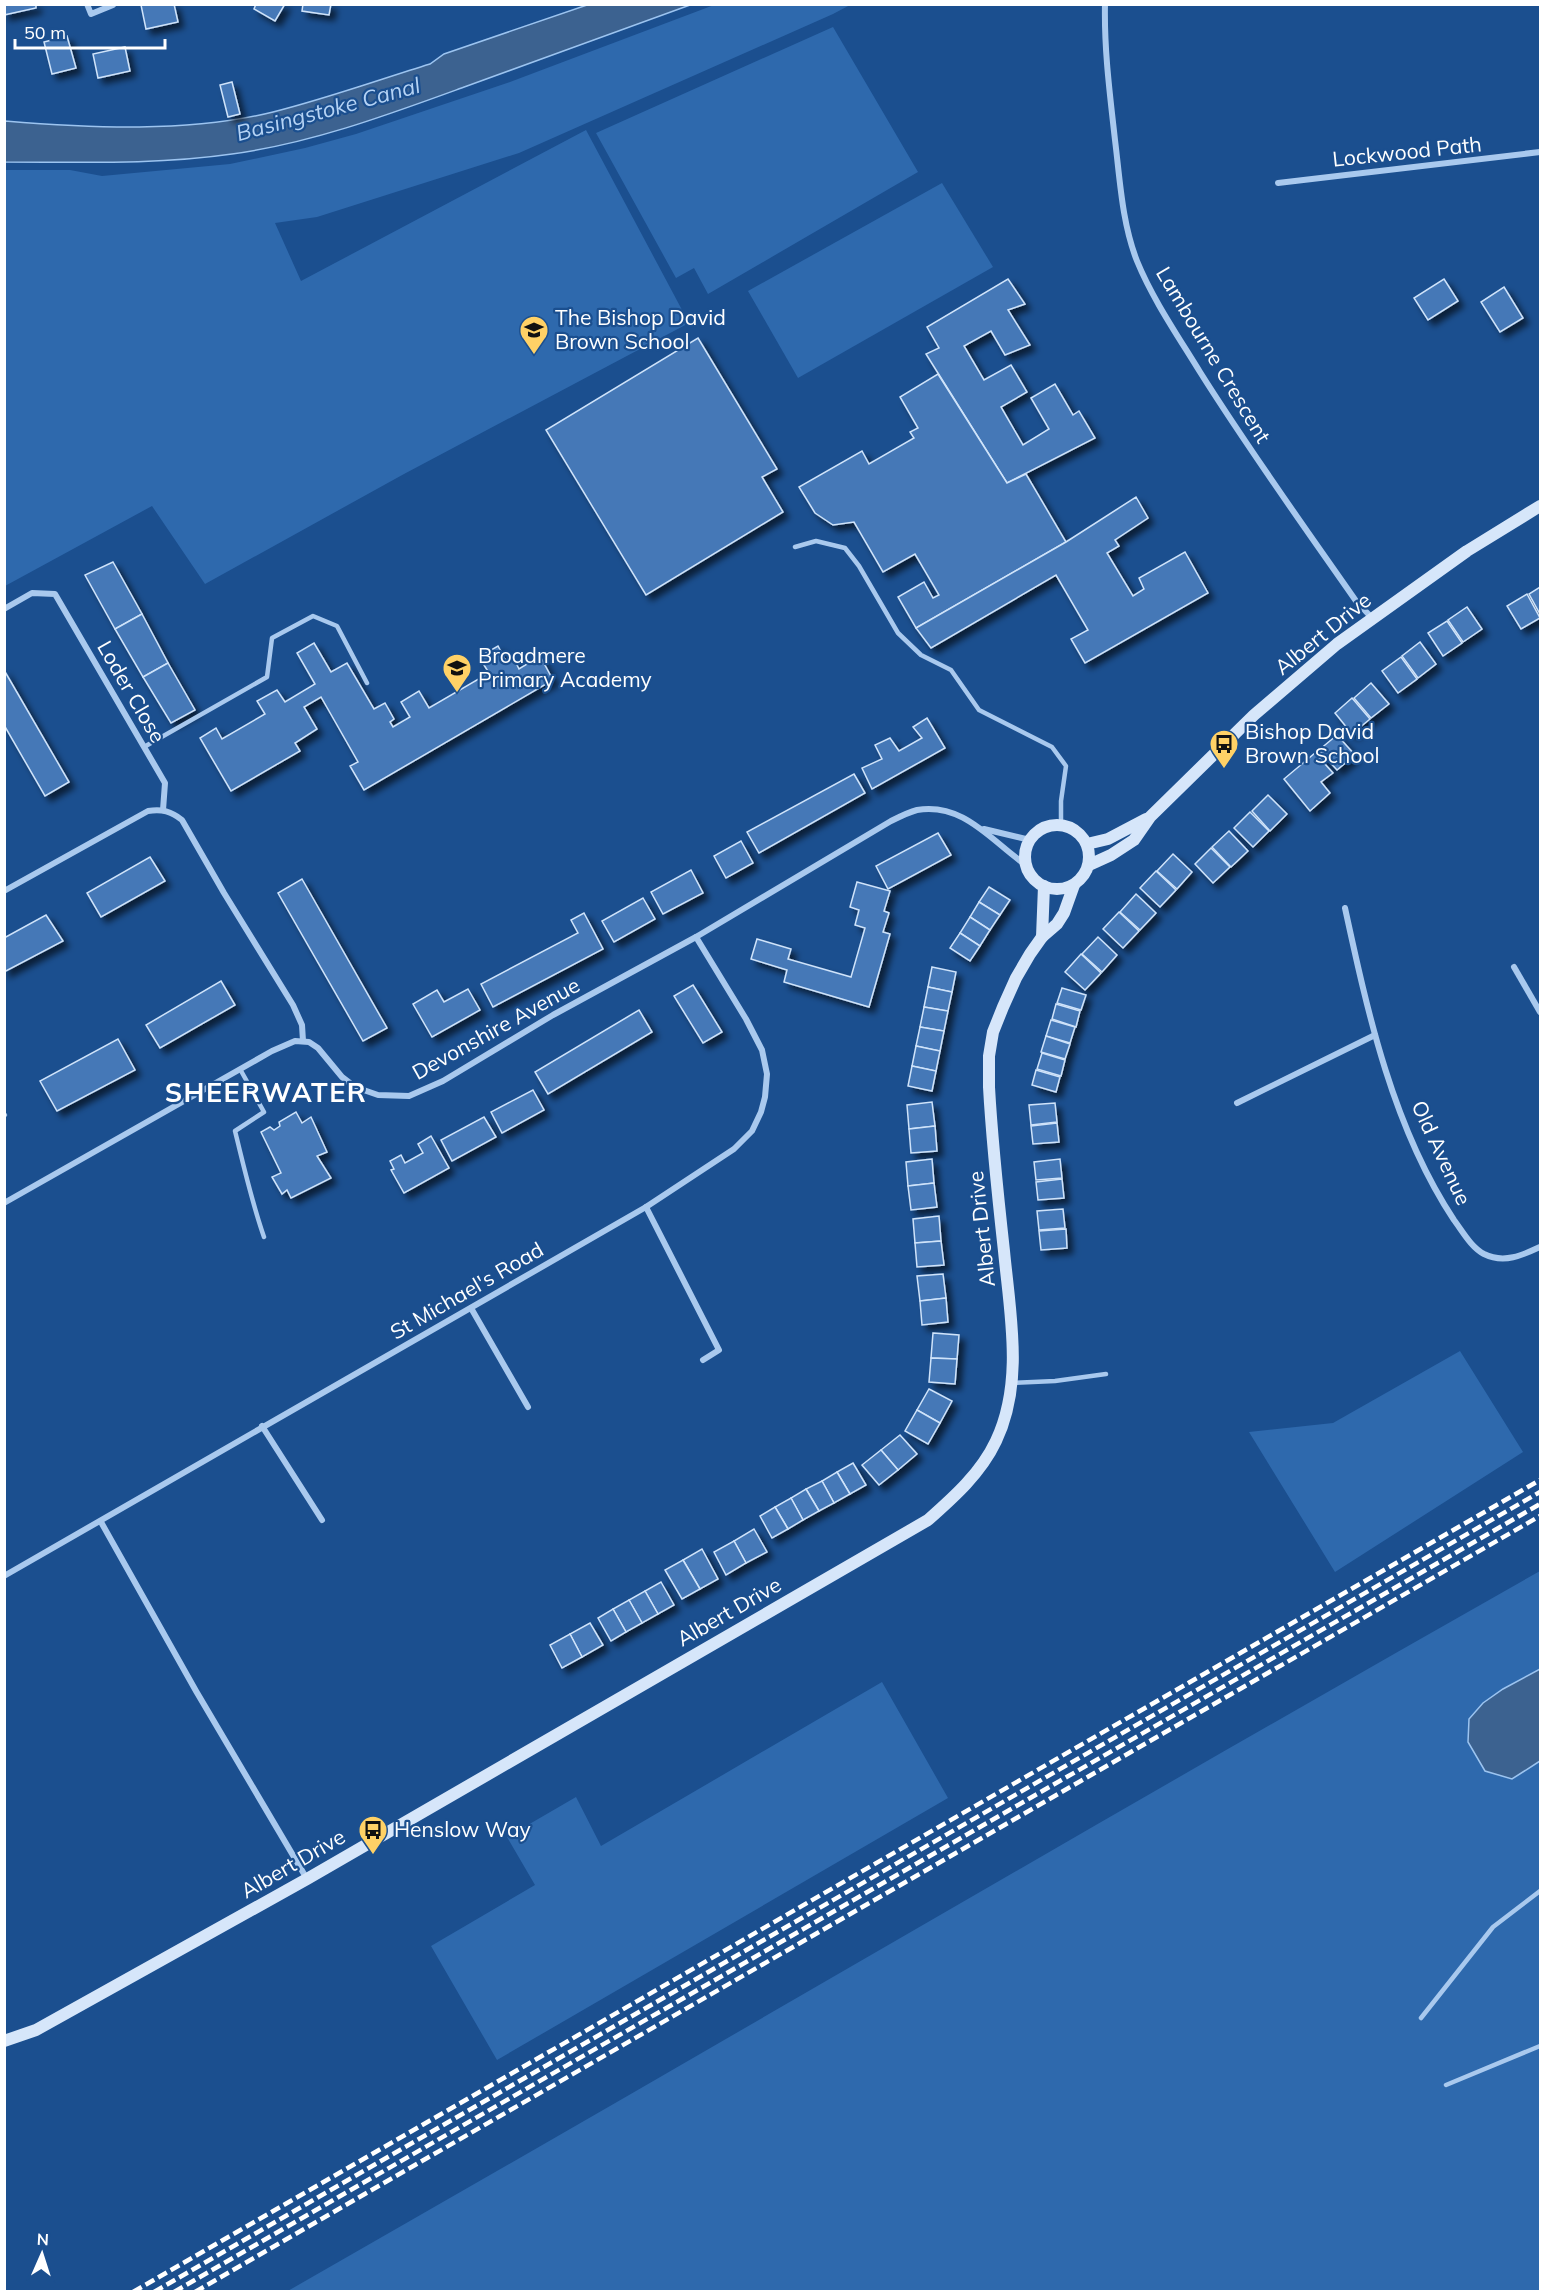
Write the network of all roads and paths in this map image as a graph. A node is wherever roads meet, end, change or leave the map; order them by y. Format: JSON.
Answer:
{"nodes":[{"id":1,"x":87,"y":4,"type":"edge"},
{"id":2,"x":1105,"y":4,"type":"edge"},
{"id":3,"x":113,"y":5,"type":"edge"},
{"id":4,"x":1540,"y":152,"type":"edge"},
{"id":5,"x":1278,"y":183,"type":"dead end"},
{"id":6,"x":1540,"y":506,"type":"edge"},
{"id":7,"x":795,"y":547,"type":"dead end"},
{"id":8,"x":4,"y":609,"type":"edge"},
{"id":9,"x":1372,"y":618,"type":"junction"},
{"id":10,"x":367,"y":683,"type":"dead end"},
{"id":11,"x":144,"y":747,"type":"junction"},
{"id":12,"x":164,"y":810,"type":"junction"},
{"id":13,"x":1150,"y":817,"type":"junction"},
{"id":14,"x":1061,"y":825,"type":"junction"},
{"id":15,"x":984,"y":829,"type":"junction"},
{"id":16,"x":1030,"y":840,"type":"junction"},
{"id":17,"x":1087,"y":844,"type":"junction"},
{"id":18,"x":1026,"y":865,"type":"junction"},
{"id":19,"x":1089,"y":865,"type":"junction"},
{"id":20,"x":1074,"y":885,"type":"junction"},
{"id":21,"x":1044,"y":886,"type":"junction"},
{"id":22,"x":4,"y":891,"type":"edge"},
{"id":23,"x":1345,"y":908,"type":"dead end"},
{"id":24,"x":696,"y":937,"type":"junction"},
{"id":25,"x":1042,"y":937,"type":"junction"},
{"id":26,"x":1514,"y":968,"type":"dead end"},
{"id":27,"x":1540,"y":1008,"type":"edge"},
{"id":28,"x":1375,"y":1035,"type":"junction"},
{"id":29,"x":303,"y":1041,"type":"junction"},
{"id":30,"x":240,"y":1069,"type":"junction"},
{"id":31,"x":1237,"y":1103,"type":"dead end"},
{"id":32,"x":4,"y":1203,"type":"edge"},
{"id":33,"x":646,"y":1207,"type":"junction"},
{"id":34,"x":264,"y":1238,"type":"dead end"},
{"id":35,"x":1540,"y":1247,"type":"edge"},
{"id":36,"x":471,"y":1308,"type":"junction"},
{"id":37,"x":704,"y":1360,"type":"dead end"},
{"id":38,"x":1106,"y":1374,"type":"dead end"},
{"id":39,"x":1012,"y":1383,"type":"junction"},
{"id":40,"x":528,"y":1407,"type":"dead end"},
{"id":41,"x":262,"y":1426,"type":"junction"},
{"id":42,"x":322,"y":1520,"type":"dead end"},
{"id":43,"x":101,"y":1522,"type":"junction"},
{"id":44,"x":4,"y":1576,"type":"edge"},
{"id":45,"x":307,"y":1879,"type":"junction"},
{"id":46,"x":1540,"y":1891,"type":"edge"},
{"id":47,"x":1421,"y":2018,"type":"dead end"},
{"id":48,"x":4,"y":2041,"type":"edge"},
{"id":49,"x":1540,"y":2046,"type":"edge"},
{"id":50,"x":1446,"y":2085,"type":"dead end"}],
"edges":[{"from":1,"to":3,"type":"street"},
{"from":2,"to":9,"type":"street","name":"Lambourne Crescent"},
{"from":4,"to":5,"type":"street","name":"Lockwood Path"},
{"from":6,"to":9,"type":"street","name":"Albert Drive"},
{"from":7,"to":14,"type":"lane"},
{"from":8,"to":11,"type":"street","name":"Loder Close"},
{"from":9,"to":13,"type":"street","name":"Albert Drive"},
{"from":10,"to":11,"type":"lane"},
{"from":11,"to":12,"type":"street","name":"Loder Close"},
{"from":12,"to":22,"type":"street"},
{"from":12,"to":29,"type":"street"},
{"from":13,"to":17,"type":"street","name":"Albert Drive"},
{"from":13,"to":19,"type":"street","name":"Albert Drive"},
{"from":14,"to":16,"type":"street"},
{"from":14,"to":17,"type":"street"},
{"from":15,"to":16,"type":"street","name":"Devonshire Avenue"},
{"from":15,"to":18,"type":"street","name":"Devonshire Avenue"},
{"from":15,"to":24,"type":"street","name":"Devonshire Avenue"},
{"from":16,"to":18,"type":"street"},
{"from":17,"to":19,"type":"street"},
{"from":18,"to":21,"type":"street"},
{"from":19,"to":20,"type":"street"},
{"from":20,"to":21,"type":"street"},
{"from":20,"to":25,"type":"street","name":"Albert Drive"},
{"from":21,"to":25,"type":"street"},
{"from":23,"to":28,"type":"street","name":"Old Avenue"},
{"from":24,"to":29,"type":"street","name":"Devonshire Avenue"},
{"from":24,"to":33,"type":"street","name":"St Michael's Road"},
{"from":25,"to":39,"type":"street","name":"Albert Drive"},
{"from":26,"to":27,"type":"street"},
{"from":28,"to":31,"type":"street"},
{"from":28,"to":35,"type":"street","name":"Old Avenue"},
{"from":29,"to":30,"type":"street"},
{"from":30,"to":32,"type":"street"},
{"from":30,"to":34,"type":"lane"},
{"from":33,"to":36,"type":"street","name":"St Michael's Road"},
{"from":33,"to":37,"type":"street"},
{"from":36,"to":40,"type":"street"},
{"from":36,"to":41,"type":"street","name":"St Michael's Road"},
{"from":38,"to":39,"type":"lane"},
{"from":39,"to":45,"type":"street","name":"Albert Drive"},
{"from":41,"to":42,"type":"street"},
{"from":41,"to":43,"type":"street","name":"St Michael's Road"},
{"from":43,"to":44,"type":"street","name":"St Michael's Road"},
{"from":43,"to":45,"type":"street"},
{"from":45,"to":48,"type":"street","name":"Albert Drive"},
{"from":46,"to":47,"type":"lane"},
{"from":49,"to":50,"type":"lane"}]}
